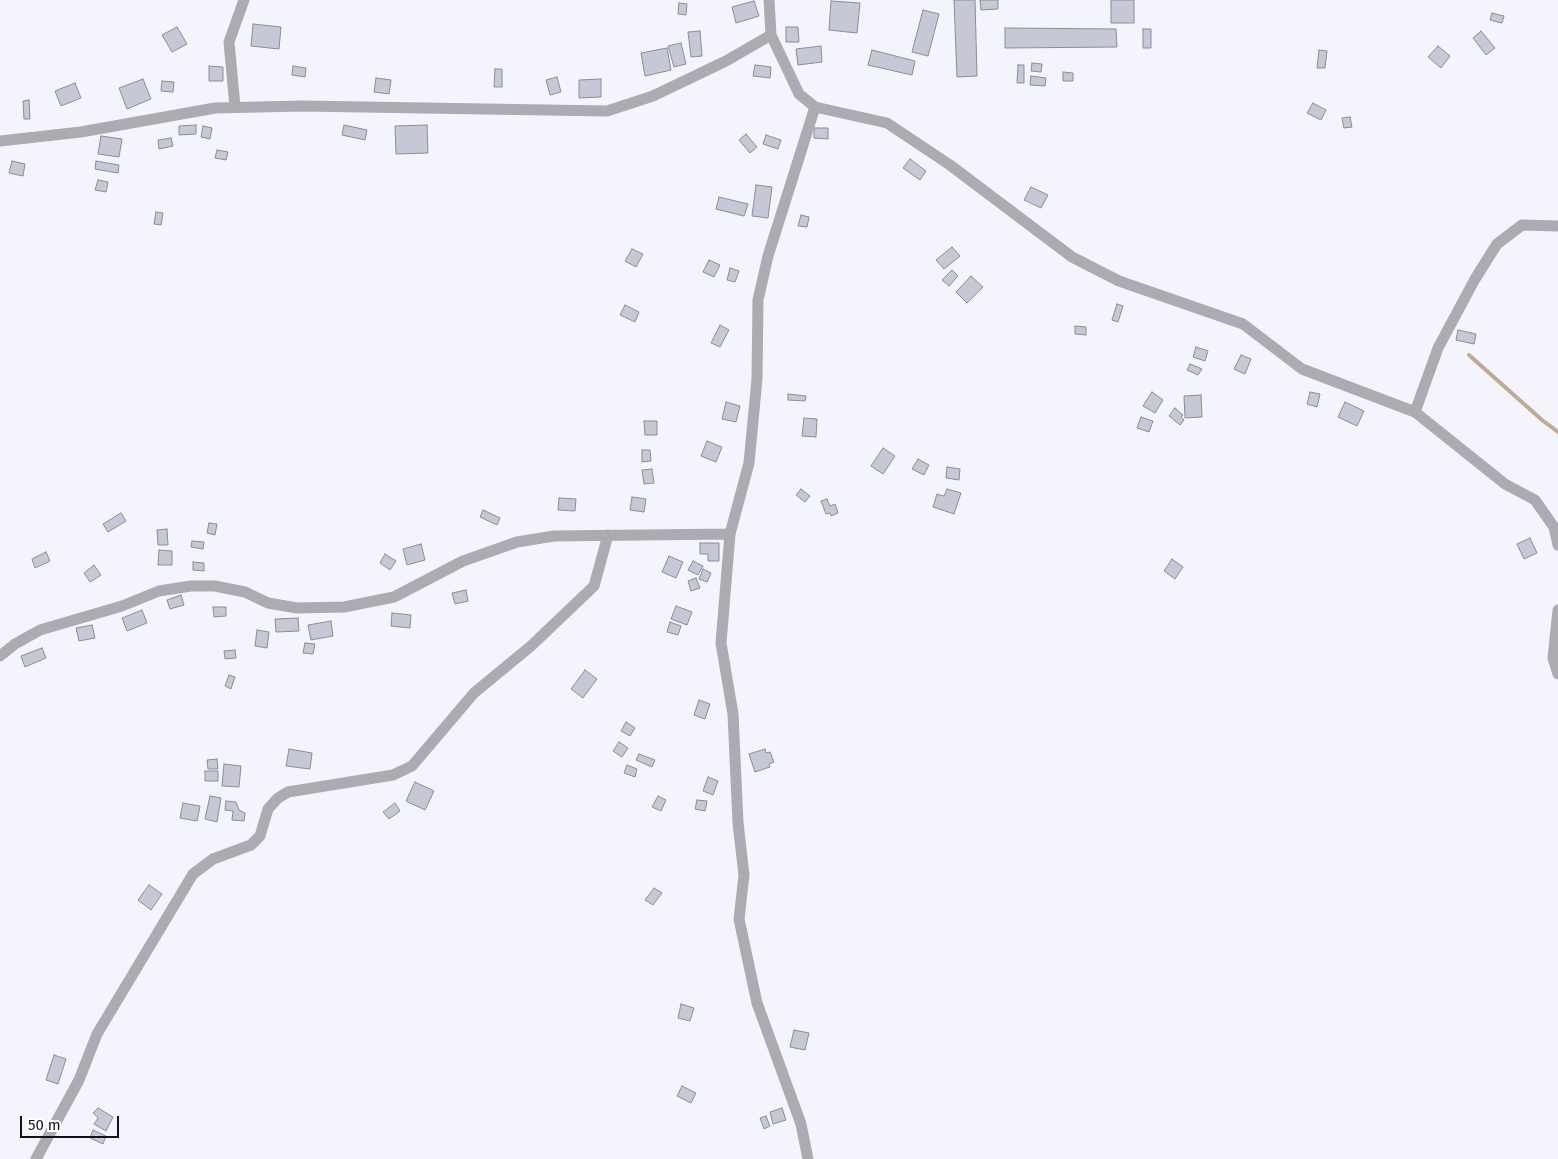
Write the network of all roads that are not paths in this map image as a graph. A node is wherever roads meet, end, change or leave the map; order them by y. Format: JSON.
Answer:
{"nodes":[{"id":1,"x":244,"y":0,"type":"edge"},
{"id":2,"x":769,"y":0,"type":"edge"},
{"id":3,"x":771,"y":35,"type":"junction"},
{"id":4,"x":816,"y":107,"type":"junction"},
{"id":5,"x":235,"y":108,"type":"junction"},
{"id":6,"x":0,"y":141,"type":"edge"},
{"id":7,"x":1558,"y":226,"type":"edge"},
{"id":8,"x":1416,"y":412,"type":"junction"},
{"id":9,"x":730,"y":534,"type":"junction"},
{"id":10,"x":608,"y":535,"type":"junction"},
{"id":11,"x":1558,"y":545,"type":"edge"},
{"id":12,"x":1558,"y":610,"type":"edge"},
{"id":13,"x":0,"y":656,"type":"edge"},
{"id":14,"x":1558,"y":674,"type":"edge"},
{"id":15,"x":36,"y":1159,"type":"edge"},
{"id":16,"x":808,"y":1159,"type":"edge"}],
"edges":[{"from":1,"to":5,"type":"street"},
{"from":2,"to":3,"type":"street"},
{"from":3,"to":4,"type":"street"},
{"from":3,"to":5,"type":"street"},
{"from":4,"to":8,"type":"street"},
{"from":4,"to":9,"type":"street"},
{"from":5,"to":6,"type":"street"},
{"from":7,"to":8,"type":"street"},
{"from":8,"to":11,"type":"street"},
{"from":9,"to":10,"type":"street"},
{"from":9,"to":16,"type":"street"},
{"from":10,"to":13,"type":"street"},
{"from":10,"to":15,"type":"street"},
{"from":12,"to":14,"type":"street"}]}
